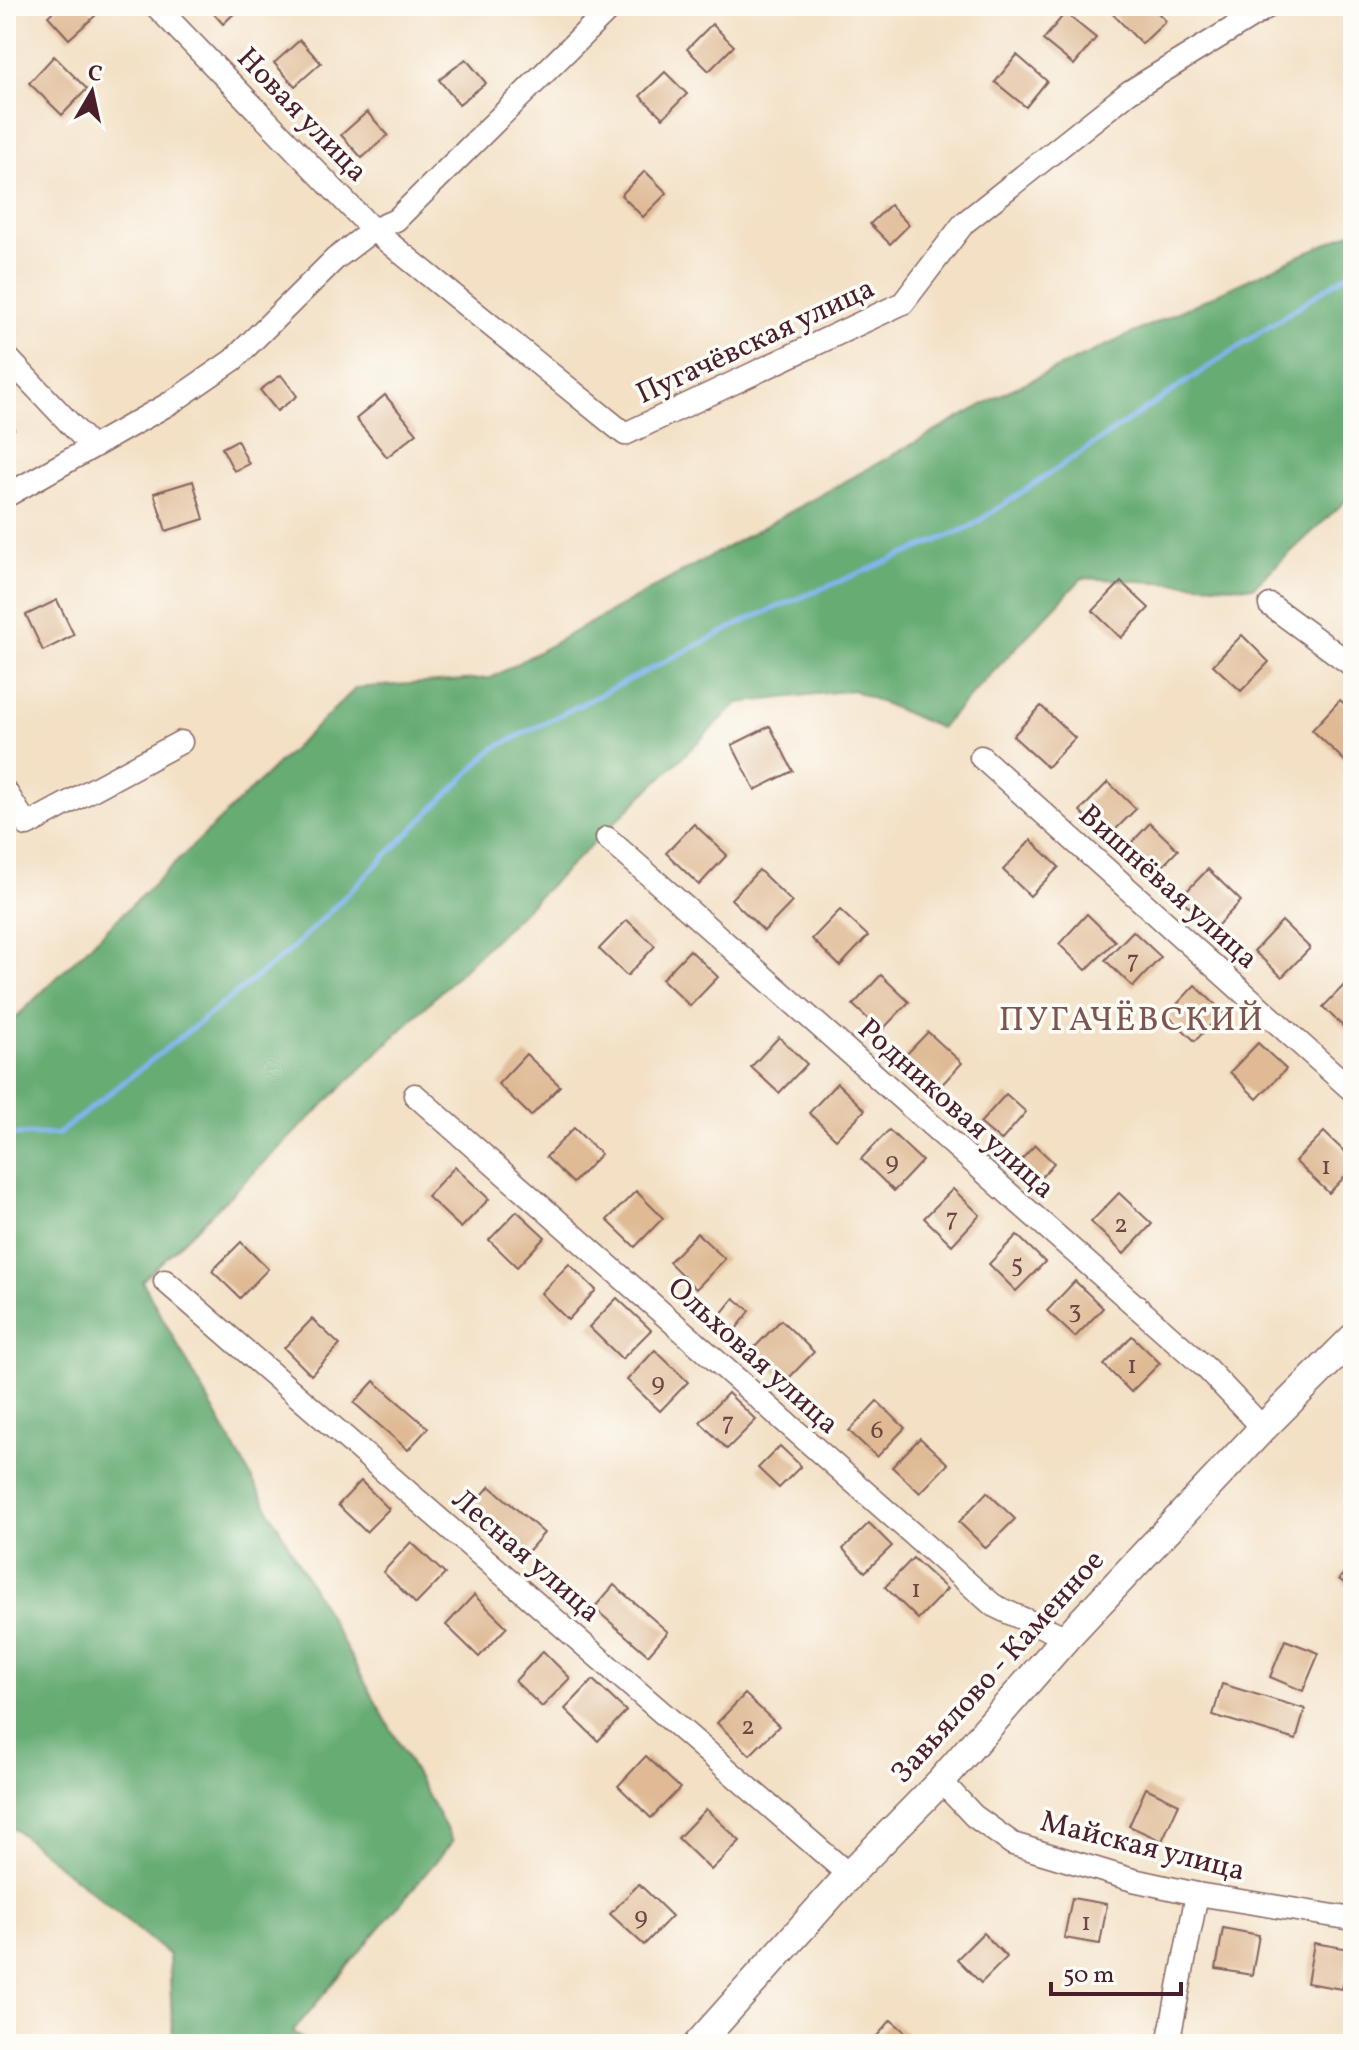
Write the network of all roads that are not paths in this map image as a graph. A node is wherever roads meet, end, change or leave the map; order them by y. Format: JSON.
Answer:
{"nodes":[{"id":1,"x":156,"y":6,"type":"edge"},
{"id":2,"x":612,"y":6,"type":"edge"},
{"id":3,"x":1269,"y":6,"type":"edge"},
{"id":4,"x":373,"y":230,"type":"junction"},
{"id":5,"x":6,"y":356,"type":"edge"},
{"id":6,"x":92,"y":447,"type":"junction"},
{"id":7,"x":6,"y":496,"type":"edge"},
{"id":8,"x":1270,"y":605,"type":"dead end"},
{"id":9,"x":1353,"y":666,"type":"edge"},
{"id":10,"x":181,"y":742,"type":"dead end"},
{"id":11,"x":981,"y":757,"type":"dead end"},
{"id":12,"x":6,"y":792,"type":"edge"},
{"id":13,"x":607,"y":838,"type":"dead end"},
{"id":14,"x":1353,"y":1091,"type":"edge"},
{"id":15,"x":415,"y":1095,"type":"dead end"},
{"id":16,"x":165,"y":1281,"type":"dead end"},
{"id":17,"x":1353,"y":1338,"type":"edge"},
{"id":18,"x":1263,"y":1428,"type":"junction"},
{"id":19,"x":1066,"y":1638,"type":"junction"},
{"id":20,"x":941,"y":1781,"type":"junction"},
{"id":21,"x":849,"y":1875,"type":"junction"},
{"id":22,"x":1197,"y":1894,"type":"junction"},
{"id":23,"x":1353,"y":1919,"type":"edge"},
{"id":24,"x":698,"y":2044,"type":"edge"},
{"id":25,"x":1168,"y":2044,"type":"edge"}],
"edges":[{"from":1,"to":4,"type":"street","name":"Новая улица"},
{"from":2,"to":4,"type":"street"},
{"from":3,"to":4,"type":"street","name":"Пугачёвская улица"},
{"from":4,"to":6,"type":"street"},
{"from":5,"to":6,"type":"street"},
{"from":6,"to":7,"type":"street"},
{"from":8,"to":9,"type":"street"},
{"from":10,"to":12,"type":"street"},
{"from":11,"to":14,"type":"street","name":"Вишнёвая улица"},
{"from":13,"to":18,"type":"street","name":"Родниковая улица"},
{"from":15,"to":19,"type":"street","name":"Ольховая улица"},
{"from":16,"to":21,"type":"street","name":"Лесная улица"},
{"from":17,"to":18,"type":"main road","name":"Завьялово - Каменное"},
{"from":18,"to":19,"type":"main road","name":"Завьялово - Каменное"},
{"from":19,"to":20,"type":"main road","name":"Завьялово - Каменное"},
{"from":20,"to":21,"type":"main road","name":"Завьялово - Каменное"},
{"from":20,"to":22,"type":"street","name":"Майская улица"},
{"from":21,"to":24,"type":"main road","name":"Завьялово - Каменное"},
{"from":22,"to":23,"type":"street","name":"Майская улица"},
{"from":22,"to":25,"type":"street"}]}
